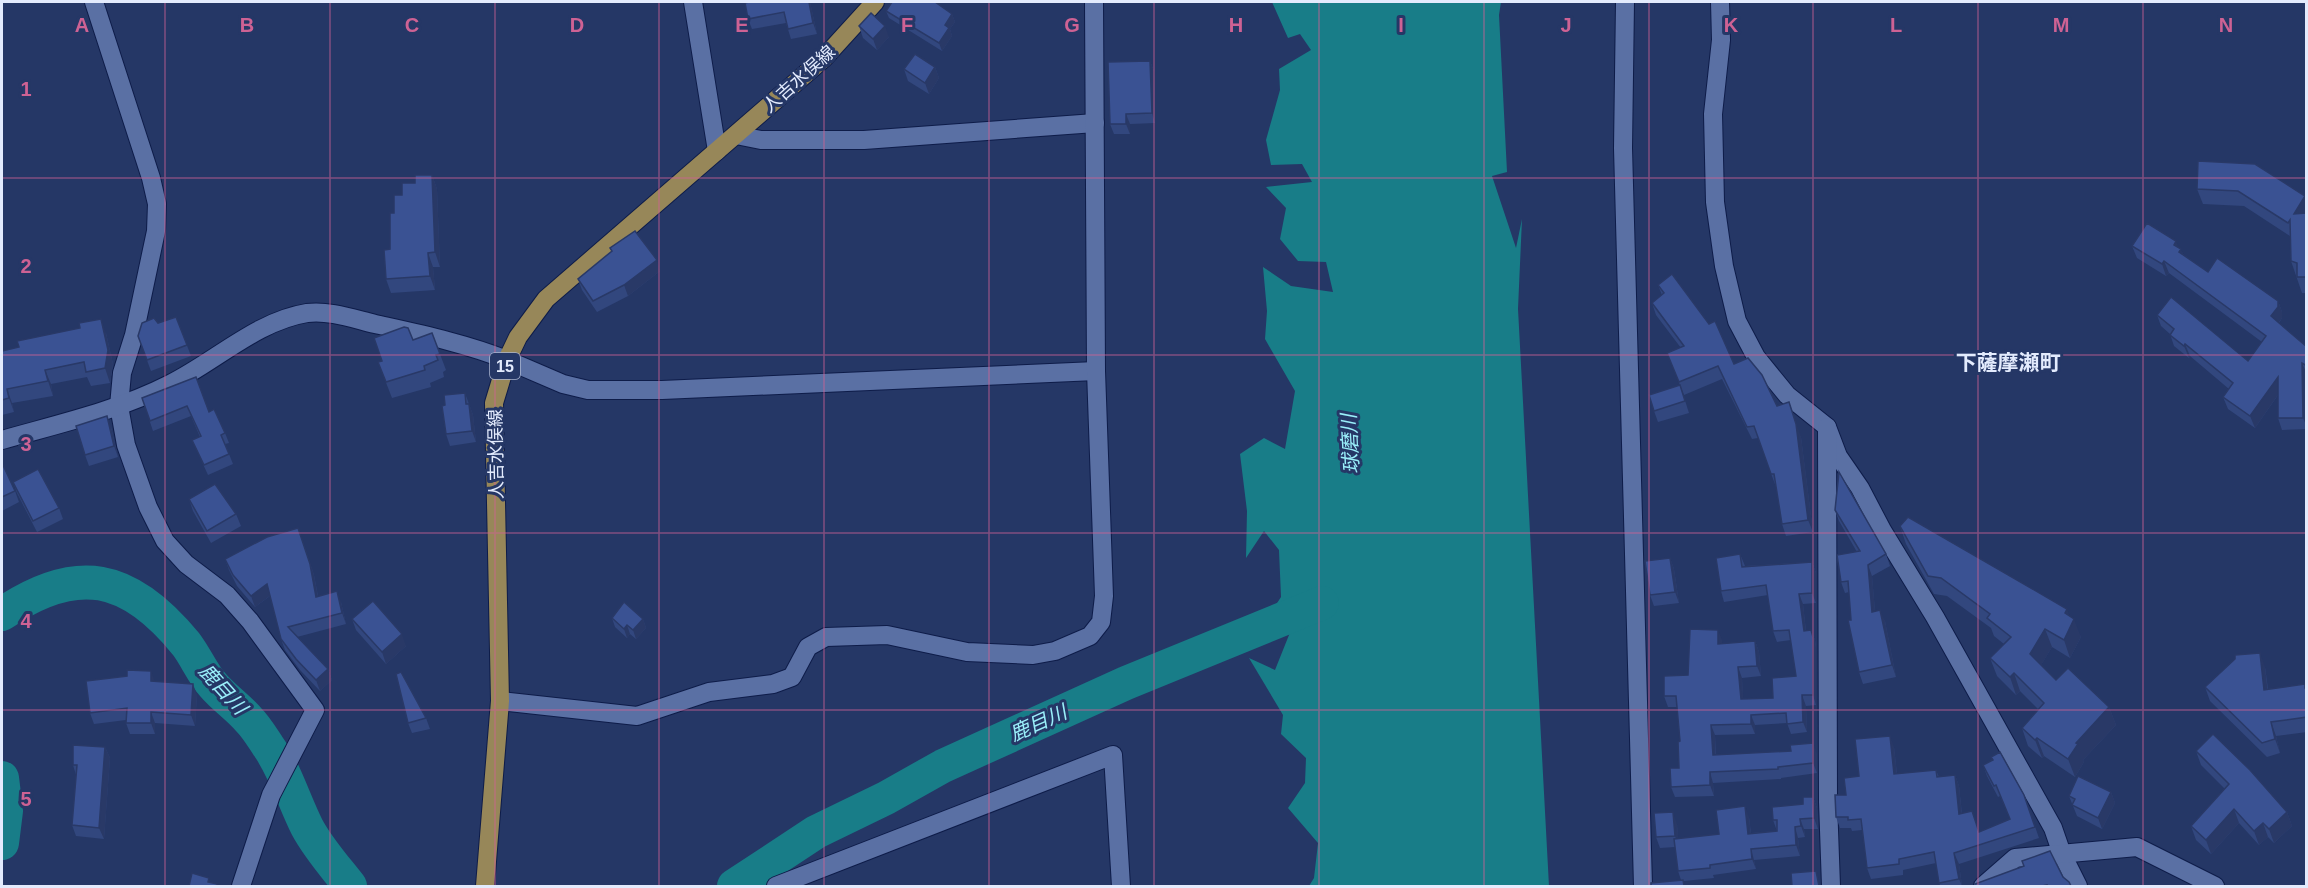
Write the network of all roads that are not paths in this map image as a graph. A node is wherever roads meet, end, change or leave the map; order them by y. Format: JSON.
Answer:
{"nodes":[{"id":1,"x":94,"y":2,"type":"edge"},
{"id":2,"x":693,"y":2,"type":"edge"},
{"id":3,"x":875,"y":2,"type":"edge"},
{"id":4,"x":1094,"y":2,"type":"edge"},
{"id":5,"x":1624,"y":2,"type":"edge"},
{"id":6,"x":1720,"y":2,"type":"edge"},
{"id":7,"x":1095,"y":123,"type":"junction"},
{"id":8,"x":736,"y":135,"type":"junction"},
{"id":9,"x":717,"y":152,"type":"junction"},
{"id":10,"x":507,"y":360,"type":"junction"},
{"id":11,"x":1096,"y":371,"type":"junction"},
{"id":12,"x":119,"y":406,"type":"junction"},
{"id":13,"x":1827,"y":427,"type":"junction"},
{"id":14,"x":2,"y":440,"type":"edge"},
{"id":15,"x":500,"y":701,"type":"junction"},
{"id":16,"x":2062,"y":854,"type":"junction"},
{"id":17,"x":241,"y":886,"type":"edge"},
{"id":18,"x":485,"y":886,"type":"edge"},
{"id":19,"x":776,"y":886,"type":"edge"},
{"id":20,"x":1121,"y":886,"type":"edge"},
{"id":21,"x":1643,"y":886,"type":"edge"},
{"id":22,"x":1831,"y":886,"type":"edge"},
{"id":23,"x":1983,"y":886,"type":"edge"},
{"id":24,"x":2078,"y":886,"type":"edge"},
{"id":25,"x":2215,"y":886,"type":"edge"}],
"edges":[{"from":1,"to":12,"type":"street"},
{"from":2,"to":9,"type":"street"},
{"from":3,"to":8,"type":"main road","name":"人吉水俣線","number":"15"},
{"from":4,"to":7,"type":"street"},
{"from":5,"to":21,"type":"street"},
{"from":6,"to":13,"type":"street"},
{"from":7,"to":8,"type":"street"},
{"from":7,"to":11,"type":"street"},
{"from":8,"to":9,"type":"main road","name":"人吉水俣線","number":"15"},
{"from":9,"to":10,"type":"main road","name":"人吉水俣線","number":"15"},
{"from":10,"to":11,"type":"street"},
{"from":10,"to":12,"type":"street"},
{"from":10,"to":15,"type":"main road","name":"人吉水俣線","number":"15"},
{"from":11,"to":15,"type":"street"},
{"from":12,"to":14,"type":"street"},
{"from":12,"to":17,"type":"street"},
{"from":13,"to":16,"type":"street"},
{"from":13,"to":22,"type":"street"},
{"from":15,"to":18,"type":"main road","name":"人吉水俣線","number":"15"},
{"from":16,"to":23,"type":"street"},
{"from":16,"to":24,"type":"street"},
{"from":16,"to":25,"type":"street"},
{"from":19,"to":20,"type":"street"}]}
